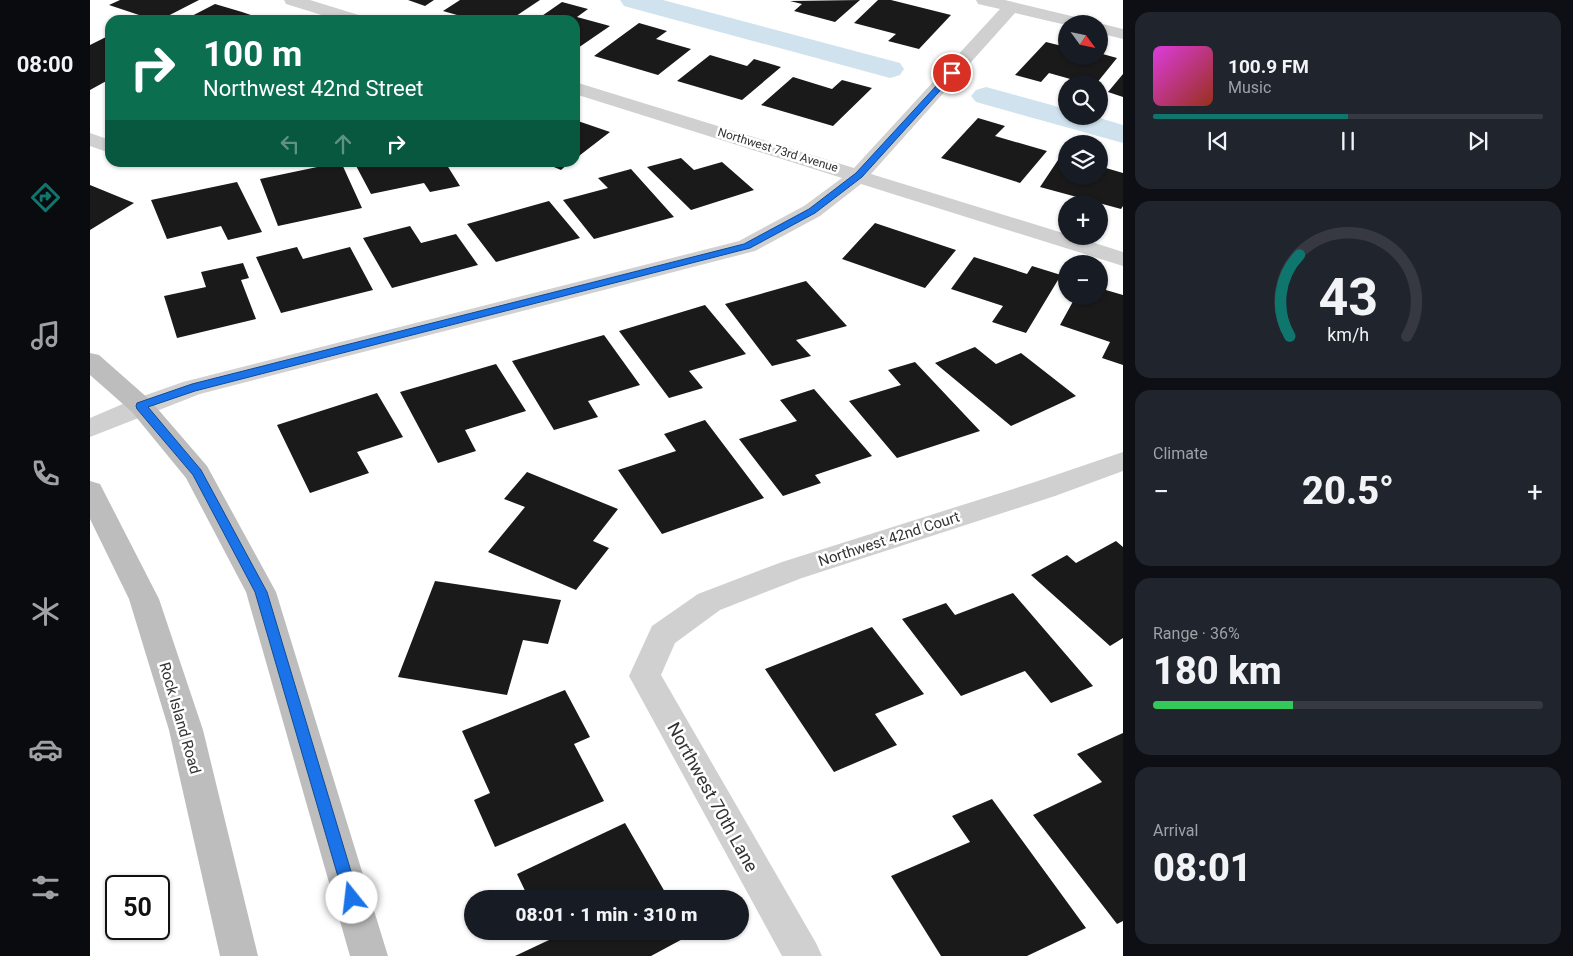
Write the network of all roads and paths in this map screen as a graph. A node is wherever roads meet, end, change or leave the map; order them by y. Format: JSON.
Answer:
{"nodes":[{"id":1,"x":292,"y":0,"type":"edge"},
{"id":2,"x":984,"y":0,"type":"edge"},
{"id":3,"x":1011,"y":7,"type":"junction"},
{"id":4,"x":340,"y":15,"type":"edge"},
{"id":5,"x":1058,"y":18,"type":"edge"},
{"id":6,"x":1108,"y":30,"type":"edge"},
{"id":7,"x":1123,"y":34,"type":"edge"},
{"id":8,"x":580,"y":90,"type":"edge"},
{"id":9,"x":90,"y":139,"type":"edge"},
{"id":10,"x":105,"y":145,"type":"edge"},
{"id":11,"x":859,"y":175,"type":"junction"},
{"id":12,"x":1123,"y":259,"type":"edge"},
{"id":13,"x":90,"y":361,"type":"edge"},
{"id":14,"x":141,"y":406,"type":"junction"},
{"id":15,"x":90,"y":428,"type":"edge"},
{"id":16,"x":1123,"y":461,"type":"edge"},
{"id":17,"x":90,"y":491,"type":"edge"},
{"id":18,"x":662,"y":635,"type":"joint"},
{"id":19,"x":239,"y":956,"type":"edge"},
{"id":20,"x":369,"y":956,"type":"edge"},
{"id":21,"x":803,"y":956,"type":"edge"}],
"edges":[{"from":1,"to":4,"type":"street"},
{"from":2,"to":3,"type":"street"},
{"from":3,"to":5,"type":"street"},
{"from":3,"to":11,"type":"street"},
{"from":6,"to":7,"type":"street"},
{"from":8,"to":11,"type":"street","name":"Northwest 73rd Avenue"},
{"from":9,"to":10,"type":"street"},
{"from":11,"to":12,"type":"street","name":"Northwest 73rd Avenue"},
{"from":11,"to":14,"type":"street"},
{"from":13,"to":14,"type":"main road"},
{"from":14,"to":15,"type":"street"},
{"from":14,"to":20,"type":"main road"},
{"from":16,"to":18,"type":"street","name":"Northwest 42nd Court"},
{"from":17,"to":19,"type":"main road","name":"Rock Island Road"},
{"from":18,"to":21,"type":"street","name":"Northwest 70th Lane"}]}
